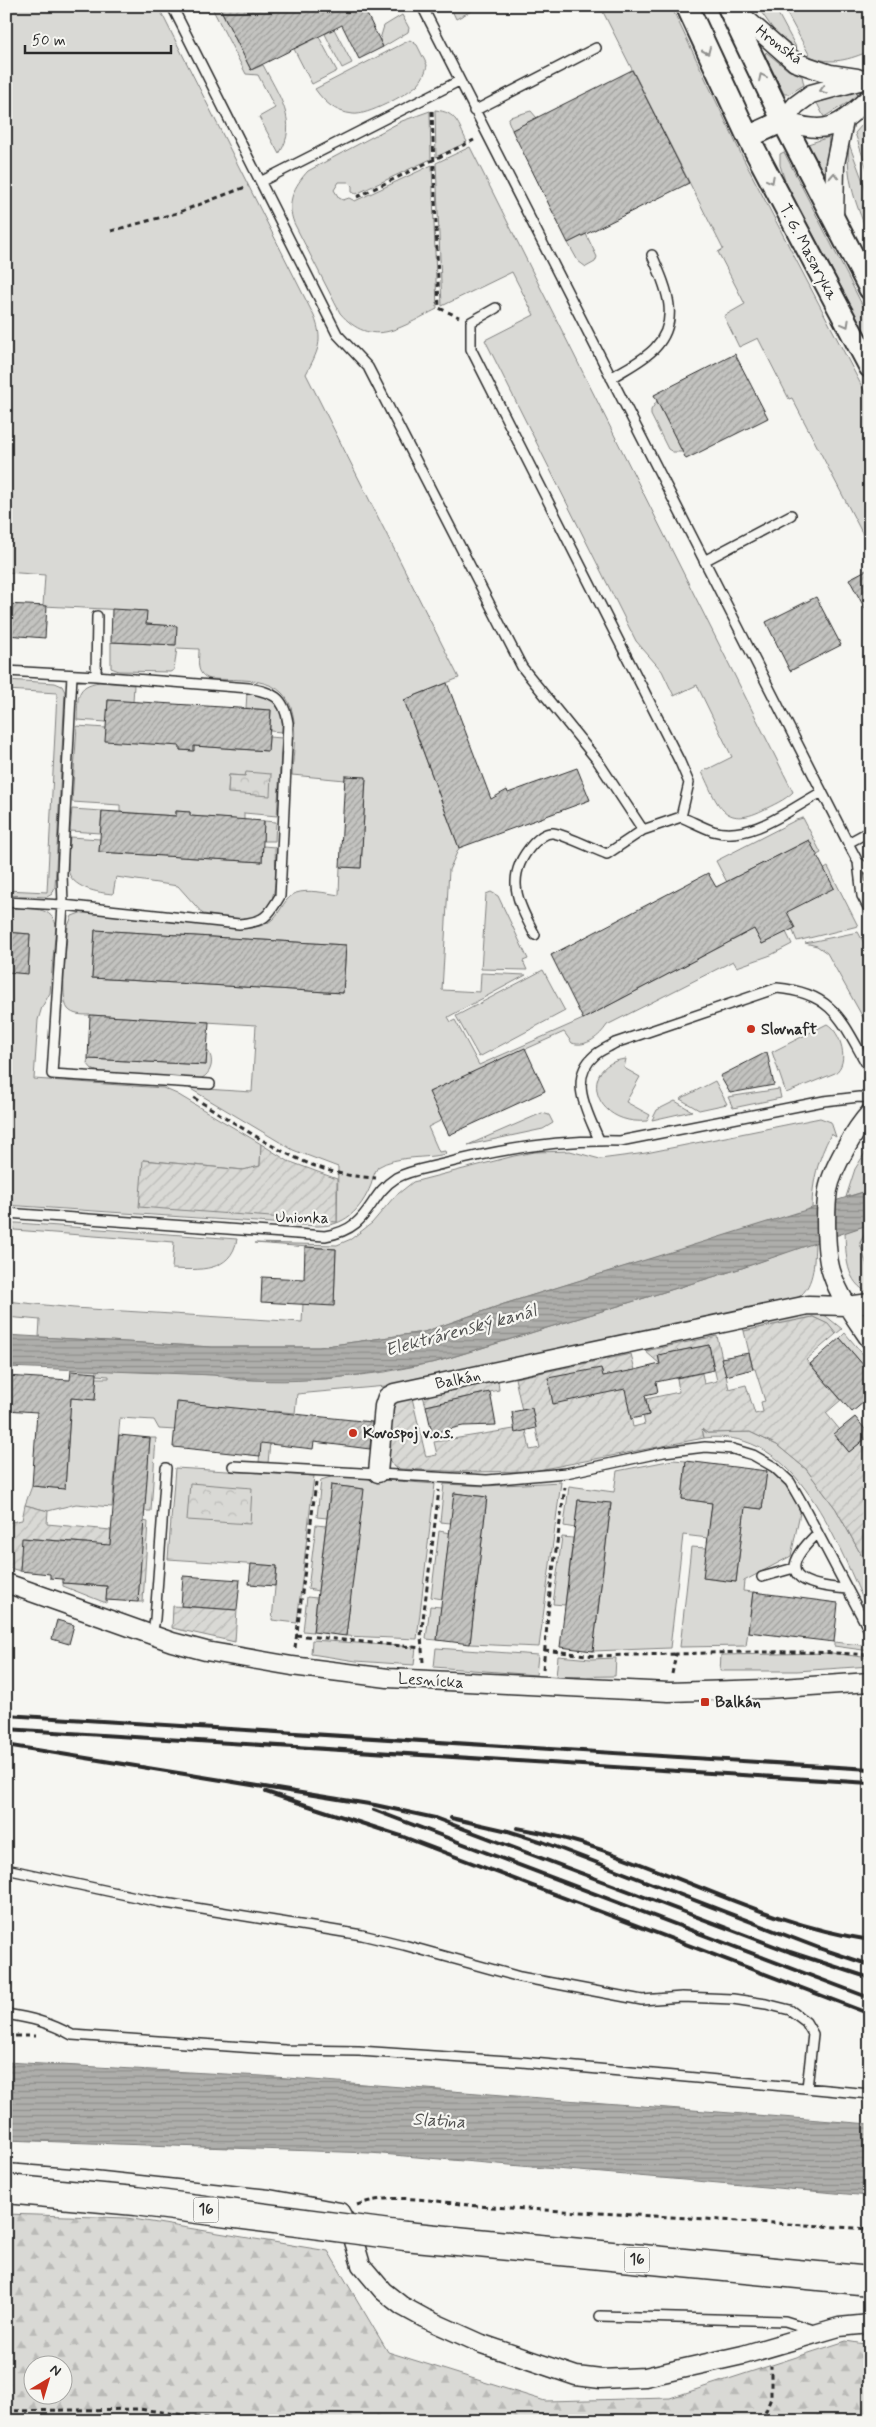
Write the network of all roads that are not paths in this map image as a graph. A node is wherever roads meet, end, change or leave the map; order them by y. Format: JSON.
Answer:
{"nodes":[{"id":1,"x":172,"y":6,"type":"edge"},
{"id":2,"x":422,"y":6,"type":"edge"},
{"id":3,"x":687,"y":6,"type":"edge"},
{"id":4,"x":729,"y":6,"type":"edge"},
{"id":5,"x":596,"y":48,"type":"dead end"},
{"id":6,"x":866,"y":79,"type":"edge"},
{"id":7,"x":459,"y":81,"type":"junction"},
{"id":8,"x":870,"y":97,"type":"edge"},
{"id":9,"x":474,"y":111,"type":"junction"},
{"id":10,"x":783,"y":121,"type":"junction"},
{"id":11,"x":844,"y":121,"type":"junction"},
{"id":12,"x":748,"y":137,"type":"junction"},
{"id":13,"x":261,"y":182,"type":"junction"},
{"id":14,"x":834,"y":221,"type":"junction"},
{"id":15,"x":652,"y":255,"type":"dead end"},
{"id":16,"x":870,"y":289,"type":"edge"},
{"id":17,"x":496,"y":308,"type":"dead end"},
{"id":18,"x":870,"y":367,"type":"edge"},
{"id":19,"x":611,"y":378,"type":"junction"},
{"id":20,"x":791,"y":515,"type":"dead end"},
{"id":21,"x":704,"y":561,"type":"junction"},
{"id":22,"x":97,"y":616,"type":"dead end"},
{"id":23,"x":6,"y":671,"type":"edge"},
{"id":24,"x":72,"y":675,"type":"junction"},
{"id":25,"x":96,"y":676,"type":"junction"},
{"id":26,"x":822,"y":792,"type":"junction"},
{"id":27,"x":681,"y":817,"type":"junction"},
{"id":28,"x":644,"y":830,"type":"junction"},
{"id":29,"x":870,"y":831,"type":"edge"},
{"id":30,"x":848,"y":842,"type":"junction"},
{"id":31,"x":858,"y":862,"type":"junction"},
{"id":32,"x":870,"y":871,"type":"edge"},
{"id":33,"x":6,"y":902,"type":"edge"},
{"id":34,"x":63,"y":905,"type":"junction"},
{"id":35,"x":870,"y":911,"type":"edge"},
{"id":36,"x":535,"y":935,"type":"dead end"},
{"id":37,"x":870,"y":1070,"type":"edge"},
{"id":38,"x":210,"y":1084,"type":"dead end"},
{"id":39,"x":870,"y":1098,"type":"edge"},
{"id":40,"x":870,"y":1113,"type":"edge"},
{"id":41,"x":599,"y":1140,"type":"junction"},
{"id":42,"x":6,"y":1213,"type":"edge"},
{"id":43,"x":870,"y":1303,"type":"edge"},
{"id":44,"x":847,"y":1306,"type":"junction"},
{"id":45,"x":870,"y":1340,"type":"edge"},
{"id":46,"x":233,"y":1466,"type":"dead end"},
{"id":47,"x":166,"y":1468,"type":"dead end"},
{"id":48,"x":378,"y":1473,"type":"junction"},
{"id":49,"x":818,"y":1532,"type":"junction"},
{"id":50,"x":794,"y":1568,"type":"junction"},
{"id":51,"x":762,"y":1577,"type":"dead end"},
{"id":52,"x":6,"y":1583,"type":"edge"},
{"id":53,"x":847,"y":1589,"type":"junction"},
{"id":54,"x":870,"y":1632,"type":"edge"},
{"id":55,"x":152,"y":1635,"type":"junction"},
{"id":56,"x":870,"y":1682,"type":"edge"},
{"id":57,"x":6,"y":1869,"type":"edge"},
{"id":58,"x":6,"y":2014,"type":"edge"},
{"id":59,"x":807,"y":2088,"type":"junction"},
{"id":60,"x":870,"y":2094,"type":"edge"},
{"id":61,"x":6,"y":2173,"type":"edge"},
{"id":62,"x":6,"y":2189,"type":"edge"},
{"id":63,"x":870,"y":2281,"type":"edge"},
{"id":64,"x":600,"y":2316,"type":"dead end"},
{"id":65,"x":864,"y":2324,"type":"edge"},
{"id":66,"x":822,"y":2333,"type":"junction"}],
"edges":[{"from":1,"to":13,"type":"lane"},
{"from":2,"to":7,"type":"lane"},
{"from":3,"to":12,"type":"street","name":"T. G. Masaryka","one_way":true},
{"from":4,"to":6,"type":"street","name":"Hronská"},
{"from":10,"to":4,"type":"street","one_way":true},
{"from":5,"to":9,"type":"lane"},
{"from":6,"to":10,"type":"street","name":"Hronská","one_way":true},
{"from":7,"to":9,"type":"lane"},
{"from":7,"to":13,"type":"lane"},
{"from":8,"to":11,"type":"street"},
{"from":9,"to":19,"type":"lane"},
{"from":10,"to":11,"type":"street"},
{"from":10,"to":12,"type":"street"},
{"from":10,"to":14,"type":"street"},
{"from":14,"to":11,"type":"street","one_way":true},
{"from":12,"to":18,"type":"street","name":"T. G. Masaryka","one_way":true},
{"from":13,"to":28,"type":"lane"},
{"from":14,"to":16,"type":"street"},
{"from":15,"to":19,"type":"lane"},
{"from":17,"to":27,"type":"lane"},
{"from":19,"to":21,"type":"lane"},
{"from":20,"to":21,"type":"lane"},
{"from":21,"to":26,"type":"lane"},
{"from":22,"to":25,"type":"lane"},
{"from":23,"to":24,"type":"lane"},
{"from":24,"to":25,"type":"lane"},
{"from":24,"to":34,"type":"lane"},
{"from":25,"to":34,"type":"lane"},
{"from":26,"to":27,"type":"lane"},
{"from":26,"to":30,"type":"lane"},
{"from":27,"to":28,"type":"lane"},
{"from":28,"to":36,"type":"lane"},
{"from":29,"to":30,"type":"lane"},
{"from":30,"to":31,"type":"lane"},
{"from":31,"to":32,"type":"lane"},
{"from":31,"to":35,"type":"lane"},
{"from":33,"to":34,"type":"lane"},
{"from":34,"to":38,"type":"lane"},
{"from":37,"to":41,"type":"lane"},
{"from":39,"to":41,"type":"lane","name":"Unionka"},
{"from":40,"to":44,"type":"street"},
{"from":41,"to":42,"type":"lane","name":"Unionka"},
{"from":43,"to":44,"type":"street","name":"Balkán"},
{"from":44,"to":45,"type":"street"},
{"from":44,"to":48,"type":"street","name":"Balkán"},
{"from":46,"to":48,"type":"lane"},
{"from":47,"to":55,"type":"lane"},
{"from":48,"to":49,"type":"lane"},
{"from":49,"to":50,"type":"lane"},
{"from":49,"to":53,"type":"lane"},
{"from":50,"to":51,"type":"lane"},
{"from":50,"to":53,"type":"lane"},
{"from":52,"to":55,"type":"street","name":"Lesnícka"},
{"from":53,"to":54,"type":"lane"},
{"from":55,"to":56,"type":"street","name":"Lesnícka"},
{"from":57,"to":59,"type":"lane"},
{"from":58,"to":59,"type":"lane"},
{"from":59,"to":60,"type":"lane"},
{"from":61,"to":66,"type":"street"},
{"from":62,"to":63,"type":"main road","number":"16","bridge":true},
{"from":64,"to":66,"type":"lane"},
{"from":65,"to":66,"type":"street"}]}
